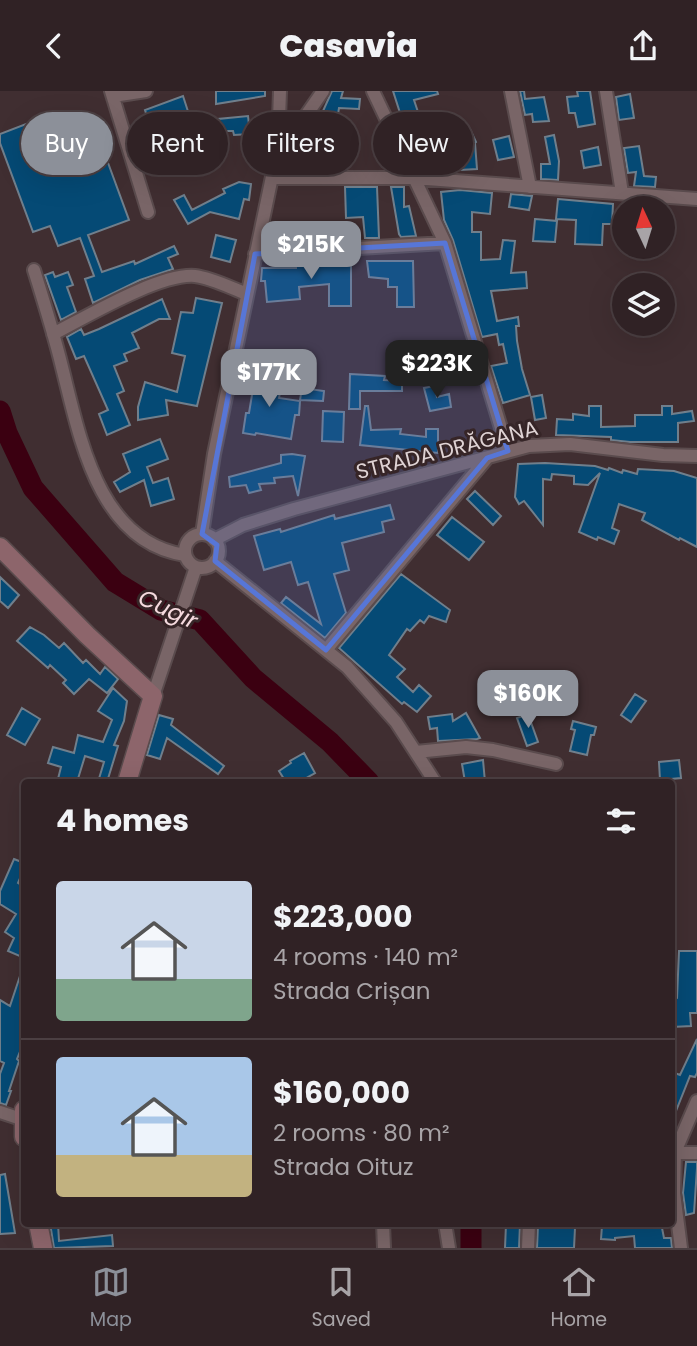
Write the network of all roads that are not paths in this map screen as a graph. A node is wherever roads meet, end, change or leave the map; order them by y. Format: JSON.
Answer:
{"nodes":[{"id":1,"x":146,"y":91,"type":"edge"},
{"id":2,"x":281,"y":91,"type":"edge"},
{"id":3,"x":323,"y":91,"type":"edge"},
{"id":4,"x":373,"y":91,"type":"edge"},
{"id":5,"x":511,"y":91,"type":"edge"},
{"id":6,"x":606,"y":91,"type":"edge"},
{"id":7,"x":112,"y":94,"type":"edge"},
{"id":8,"x":280,"y":112,"type":"edge"},
{"id":9,"x":308,"y":112,"type":"edge"},
{"id":10,"x":273,"y":175,"type":"edge"},
{"id":11,"x":272,"y":178,"type":"junction"},
{"id":12,"x":414,"y":178,"type":"junction"},
{"id":13,"x":530,"y":187,"type":"junction"},
{"id":14,"x":622,"y":193,"type":"junction"},
{"id":15,"x":697,"y":199,"type":"edge"},
{"id":16,"x":148,"y":212,"type":"dead end"},
{"id":17,"x":445,"y":243,"type":"junction"},
{"id":18,"x":255,"y":254,"type":"junction"},
{"id":19,"x":34,"y":270,"type":"dead end"},
{"id":20,"x":247,"y":294,"type":"junction"},
{"id":21,"x":53,"y":334,"type":"junction"},
{"id":22,"x":508,"y":451,"type":"junction"},
{"id":23,"x":697,"y":456,"type":"edge"},
{"id":24,"x":486,"y":458,"type":"junction"},
{"id":25,"x":202,"y":534,"type":"junction"},
{"id":26,"x":214,"y":540,"type":"junction"},
{"id":27,"x":0,"y":547,"type":"edge"},
{"id":28,"x":185,"y":555,"type":"junction"},
{"id":29,"x":215,"y":561,"type":"junction"},
{"id":30,"x":194,"y":573,"type":"junction"},
{"id":31,"x":326,"y":650,"type":"junction"},
{"id":32,"x":153,"y":696,"type":"junction"},
{"id":33,"x":416,"y":751,"type":"junction"},
{"id":34,"x":556,"y":764,"type":"dead end"},
{"id":35,"x":128,"y":779,"type":"edge"},
{"id":36,"x":433,"y":779,"type":"edge"},
{"id":37,"x":697,"y":1101,"type":"edge"},
{"id":38,"x":0,"y":1112,"type":"edge"},
{"id":39,"x":21,"y":1119,"type":"edge"},
{"id":40,"x":675,"y":1149,"type":"edge"},
{"id":41,"x":675,"y":1153,"type":"edge"},
{"id":42,"x":697,"y":1153,"type":"edge"},
{"id":43,"x":675,"y":1201,"type":"edge"},
{"id":44,"x":38,"y":1227,"type":"edge"},
{"id":45,"x":383,"y":1227,"type":"edge"},
{"id":46,"x":446,"y":1227,"type":"edge"},
{"id":47,"x":529,"y":1227,"type":"edge"},
{"id":48,"x":43,"y":1248,"type":"edge"},
{"id":49,"x":384,"y":1248,"type":"edge"},
{"id":50,"x":449,"y":1248,"type":"edge"},
{"id":51,"x":528,"y":1248,"type":"edge"},
{"id":52,"x":681,"y":1248,"type":"edge"}],
"edges":[{"from":1,"to":7,"type":"street"},
{"from":2,"to":8,"type":"street"},
{"from":3,"to":9,"type":"street"},
{"from":4,"to":12,"type":"street"},
{"from":5,"to":13,"type":"street"},
{"from":6,"to":14,"type":"street"},
{"from":7,"to":16,"type":"street"},
{"from":10,"to":11,"type":"street"},
{"from":11,"to":12,"type":"street"},
{"from":11,"to":18,"type":"street"},
{"from":12,"to":13,"type":"street"},
{"from":12,"to":17,"type":"street"},
{"from":13,"to":14,"type":"street"},
{"from":14,"to":15,"type":"street"},
{"from":17,"to":18,"type":"street"},
{"from":17,"to":22,"type":"street"},
{"from":18,"to":20,"type":"street"},
{"from":19,"to":21,"type":"street"},
{"from":20,"to":21,"type":"street"},
{"from":20,"to":25,"type":"street"},
{"from":21,"to":28,"type":"street"},
{"from":22,"to":23,"type":"street","name":"STRADA DRĂGANA"},
{"from":22,"to":24,"type":"street","name":"STRADA DRĂGANA"},
{"from":24,"to":26,"type":"street","name":"STRADA DRĂGANA"},
{"from":24,"to":31,"type":"street"},
{"from":25,"to":26,"type":"street"},
{"from":25,"to":28,"type":"street"},
{"from":26,"to":29,"type":"street"},
{"from":27,"to":32,"type":"main road"},
{"from":28,"to":30,"type":"street"},
{"from":29,"to":30,"type":"street"},
{"from":29,"to":31,"type":"street"},
{"from":30,"to":32,"type":"street"},
{"from":31,"to":33,"type":"street"},
{"from":32,"to":35,"type":"main road"},
{"from":33,"to":34,"type":"street"},
{"from":33,"to":36,"type":"street"},
{"from":37,"to":40,"type":"street"},
{"from":38,"to":39,"type":"street"},
{"from":41,"to":42,"type":"street"},
{"from":43,"to":52,"type":"street"},
{"from":44,"to":48,"type":"main road"},
{"from":45,"to":49,"type":"street"},
{"from":46,"to":50,"type":"street"},
{"from":47,"to":51,"type":"street"}]}
